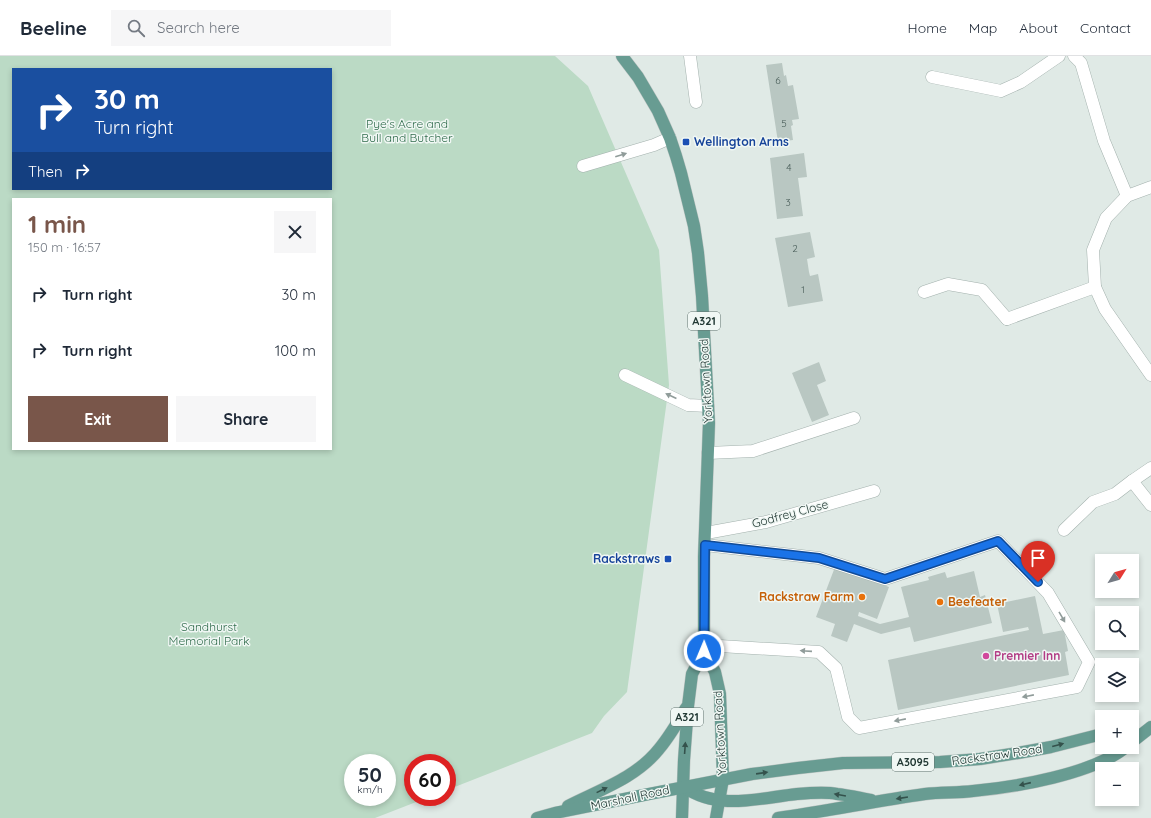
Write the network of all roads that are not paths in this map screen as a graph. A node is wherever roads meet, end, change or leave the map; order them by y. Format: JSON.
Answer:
{"nodes":[{"id":1,"x":622,"y":56,"type":"edge"},
{"id":2,"x":690,"y":56,"type":"edge"},
{"id":3,"x":1058,"y":56,"type":"edge"},
{"id":4,"x":1074,"y":56,"type":"edge"},
{"id":5,"x":932,"y":78,"type":"dead end"},
{"id":6,"x":696,"y":102,"type":"dead end"},
{"id":7,"x":670,"y":138,"type":"junction"},
{"id":8,"x":583,"y":166,"type":"dead end"},
{"id":9,"x":1151,"y":187,"type":"edge"},
{"id":10,"x":1127,"y":196,"type":"junction"},
{"id":11,"x":1095,"y":287,"type":"junction"},
{"id":12,"x":924,"y":292,"type":"dead end"},
{"id":13,"x":625,"y":375,"type":"dead end"},
{"id":14,"x":1151,"y":375,"type":"edge"},
{"id":15,"x":708,"y":406,"type":"junction"},
{"id":16,"x":854,"y":418,"type":"dead end"},
{"id":17,"x":708,"y":453,"type":"junction"},
{"id":18,"x":1151,"y":468,"type":"edge"},
{"id":19,"x":1132,"y":481,"type":"junction"},
{"id":20,"x":874,"y":491,"type":"dead end"},
{"id":21,"x":1151,"y":505,"type":"edge"},
{"id":22,"x":1064,"y":530,"type":"dead end"},
{"id":23,"x":706,"y":532,"type":"junction"},
{"id":24,"x":705,"y":545,"type":"junction"},
{"id":25,"x":704,"y":648,"type":"junction"},
{"id":26,"x":688,"y":706,"type":"junction"},
{"id":27,"x":1151,"y":727,"type":"edge"},
{"id":28,"x":1139,"y":729,"type":"edge"},
{"id":29,"x":1095,"y":736,"type":"edge"},
{"id":30,"x":1139,"y":736,"type":"edge"},
{"id":31,"x":1117,"y":754,"type":"edge"},
{"id":32,"x":723,"y":779,"type":"junction"},
{"id":33,"x":684,"y":787,"type":"junction"},
{"id":34,"x":719,"y":800,"type":"junction"},
{"id":35,"x":879,"y":802,"type":"junction"},
{"id":36,"x":554,"y":813,"type":"junction"},
{"id":37,"x":537,"y":818,"type":"edge"},
{"id":38,"x":682,"y":818,"type":"edge"},
{"id":39,"x":716,"y":818,"type":"edge"},
{"id":40,"x":778,"y":818,"type":"edge"}],
"edges":[{"from":1,"to":7,"type":"main road","name":"Yorktown Road","number":"A321"},
{"from":2,"to":6,"type":"street"},
{"from":3,"to":5,"type":"street"},
{"from":4,"to":10,"type":"street"},
{"from":8,"to":7,"type":"street","one_way":true},
{"from":7,"to":15,"type":"main road","name":"Yorktown Road","number":"A321"},
{"from":9,"to":10,"type":"street"},
{"from":10,"to":11,"type":"street"},
{"from":11,"to":12,"type":"street"},
{"from":11,"to":14,"type":"street"},
{"from":15,"to":13,"type":"street","one_way":true},
{"from":15,"to":17,"type":"main road","name":"Yorktown Road","number":"A321"},
{"from":16,"to":17,"type":"street"},
{"from":17,"to":23,"type":"main road","name":"Yorktown Road","number":"A321"},
{"from":18,"to":19,"type":"street"},
{"from":19,"to":21,"type":"street"},
{"from":19,"to":22,"type":"street"},
{"from":20,"to":23,"type":"street","name":"Godfrey Close"},
{"from":23,"to":24,"type":"main road","name":"Yorktown Road","number":"A321"},
{"from":24,"to":25,"type":"main road","name":"Yorktown Road","number":"A321"},
{"from":24,"to":25,"type":"street","one_way":true},
{"from":25,"to":26,"type":"main road","name":"Yorktown Road","number":"A321"},
{"from":25,"to":32,"type":"main road","name":"Yorktown Road","number":"A321"},
{"from":33,"to":26,"type":"main road","name":"Yorktown Road","number":"A321","one_way":true},
{"from":36,"to":26,"type":"main road","one_way":true},
{"from":27,"to":28,"type":"main road"},
{"from":27,"to":30,"type":"main road"},
{"from":32,"to":29,"type":"main road","name":"Rackstraw Road","number":"A3095","one_way":true},
{"from":31,"to":35,"type":"main road","one_way":true},
{"from":32,"to":33,"type":"main road","name":"Marshall Road"},
{"from":32,"to":34,"type":"main road","name":"Yorktown Road","number":"A321"},
{"from":33,"to":34,"type":"main road"},
{"from":33,"to":36,"type":"main road","name":"Marshall Road"},
{"from":33,"to":38,"type":"main road","name":"Yorktown Road","number":"A321"},
{"from":35,"to":34,"type":"main road","one_way":true},
{"from":34,"to":39,"type":"main road","name":"Yorktown Road","number":"A321"},
{"from":35,"to":40,"type":"main road"},
{"from":36,"to":37,"type":"main road","name":"Marshall Road"}]}
